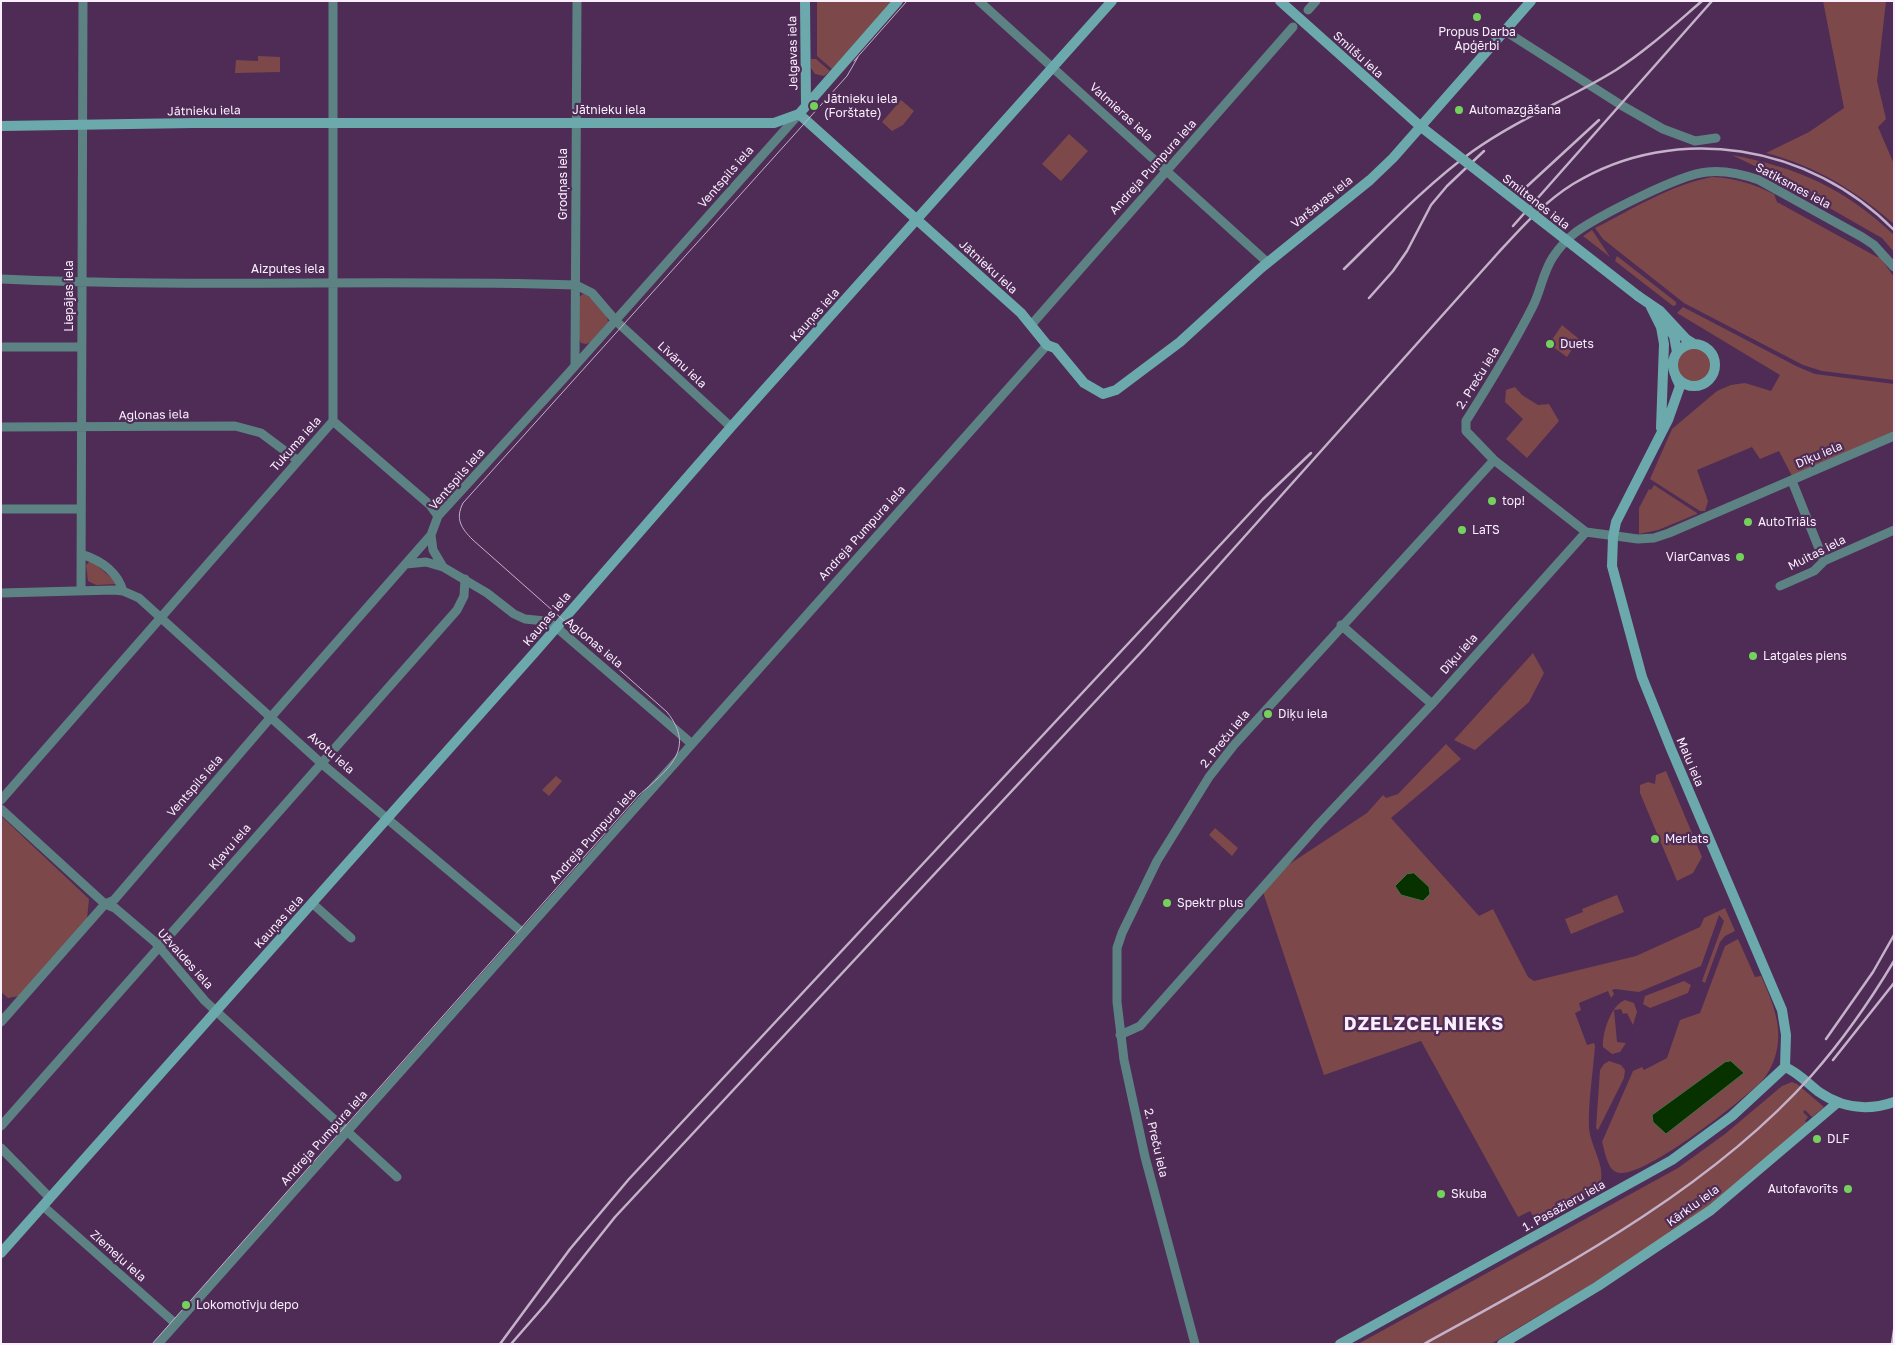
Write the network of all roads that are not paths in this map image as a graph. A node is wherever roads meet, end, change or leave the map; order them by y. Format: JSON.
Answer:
{"nodes":[{"id":1,"x":84,"y":1,"type":"edge"},
{"id":2,"x":333,"y":1,"type":"edge"},
{"id":3,"x":577,"y":1,"type":"edge"},
{"id":4,"x":804,"y":1,"type":"edge"},
{"id":5,"x":898,"y":1,"type":"edge"},
{"id":6,"x":978,"y":1,"type":"edge"},
{"id":7,"x":1112,"y":1,"type":"edge"},
{"id":8,"x":1280,"y":1,"type":"edge"},
{"id":9,"x":1316,"y":1,"type":"edge"},
{"id":10,"x":1532,"y":1,"type":"edge"},
{"id":11,"x":1308,"y":10,"type":"dead end"},
{"id":12,"x":1293,"y":27,"type":"dead end"},
{"id":13,"x":1505,"y":30,"type":"junction"},
{"id":14,"x":1053,"y":68,"type":"junction"},
{"id":15,"x":806,"y":105,"type":"junction"},
{"id":16,"x":799,"y":114,"type":"junction"},
{"id":17,"x":576,"y":122,"type":"junction"},
{"id":18,"x":333,"y":123,"type":"junction"},
{"id":19,"x":1,"y":126,"type":"edge"},
{"id":20,"x":82,"y":126,"type":"junction"},
{"id":21,"x":1420,"y":126,"type":"junction"},
{"id":22,"x":1716,"y":138,"type":"dead end"},
{"id":23,"x":1167,"y":169,"type":"junction"},
{"id":24,"x":918,"y":220,"type":"junction"},
{"id":25,"x":1563,"y":244,"type":"joint"},
{"id":26,"x":1267,"y":262,"type":"junction"},
{"id":27,"x":1894,"y":267,"type":"edge"},
{"id":28,"x":1,"y":279,"type":"edge"},
{"id":29,"x":334,"y":282,"type":"junction"},
{"id":30,"x":81,"y":283,"type":"junction"},
{"id":31,"x":576,"y":285,"type":"junction"},
{"id":32,"x":1638,"y":296,"type":"junction"},
{"id":33,"x":1651,"y":307,"type":"junction"},
{"id":34,"x":616,"y":321,"type":"junction"},
{"id":35,"x":1032,"y":324,"type":"junction"},
{"id":36,"x":1694,"y":344,"type":"junction"},
{"id":37,"x":1047,"y":345,"type":"junction"},
{"id":38,"x":1,"y":347,"type":"edge"},
{"id":39,"x":81,"y":347,"type":"junction"},
{"id":40,"x":1677,"y":352,"type":"junction"},
{"id":41,"x":575,"y":366,"type":"junction"},
{"id":42,"x":1676,"y":378,"type":"junction"},
{"id":43,"x":1694,"y":387,"type":"junction"},
{"id":44,"x":1103,"y":394,"type":"joint"},
{"id":45,"x":1668,"y":420,"type":"junction"},
{"id":46,"x":333,"y":421,"type":"junction"},
{"id":47,"x":1,"y":427,"type":"edge"},
{"id":48,"x":731,"y":427,"type":"junction"},
{"id":49,"x":81,"y":428,"type":"junction"},
{"id":50,"x":1660,"y":433,"type":"junction"},
{"id":51,"x":1894,"y":436,"type":"edge"},
{"id":52,"x":297,"y":460,"type":"junction"},
{"id":53,"x":1494,"y":460,"type":"junction"},
{"id":54,"x":1792,"y":481,"type":"junction"},
{"id":55,"x":1,"y":509,"type":"edge"},
{"id":56,"x":81,"y":509,"type":"junction"},
{"id":57,"x":438,"y":516,"type":"junction"},
{"id":58,"x":1894,"y":530,"type":"edge"},
{"id":59,"x":1586,"y":532,"type":"junction"},
{"id":60,"x":431,"y":535,"type":"junction"},
{"id":61,"x":1613,"y":537,"type":"junction"},
{"id":62,"x":81,"y":554,"type":"junction"},
{"id":63,"x":1824,"y":561,"type":"junction"},
{"id":64,"x":406,"y":564,"type":"junction"},
{"id":65,"x":443,"y":568,"type":"junction"},
{"id":66,"x":465,"y":579,"type":"junction"},
{"id":67,"x":1780,"y":586,"type":"dead end"},
{"id":68,"x":81,"y":590,"type":"junction"},
{"id":69,"x":123,"y":591,"type":"junction"},
{"id":70,"x":1,"y":593,"type":"edge"},
{"id":71,"x":161,"y":617,"type":"junction"},
{"id":72,"x":1341,"y":625,"type":"junction"},
{"id":73,"x":556,"y":627,"type":"junction"},
{"id":74,"x":1432,"y":704,"type":"junction"},
{"id":75,"x":270,"y":717,"type":"junction"},
{"id":76,"x":692,"y":744,"type":"junction"},
{"id":77,"x":321,"y":762,"type":"junction"},
{"id":78,"x":1,"y":800,"type":"edge"},
{"id":79,"x":1,"y":809,"type":"edge"},
{"id":80,"x":388,"y":818,"type":"junction"},
{"id":81,"x":312,"y":903,"type":"junction"},
{"id":82,"x":105,"y":904,"type":"junction"},
{"id":83,"x":523,"y":933,"type":"junction"},
{"id":84,"x":352,"y":938,"type":"dead end"},
{"id":85,"x":158,"y":947,"type":"junction"},
{"id":86,"x":216,"y":1012,"type":"junction"},
{"id":87,"x":1,"y":1022,"type":"edge"},
{"id":88,"x":1120,"y":1034,"type":"junction"},
{"id":89,"x":1785,"y":1066,"type":"junction"},
{"id":90,"x":1894,"y":1102,"type":"edge"},
{"id":91,"x":1837,"y":1103,"type":"junction"},
{"id":92,"x":1,"y":1126,"type":"edge"},
{"id":93,"x":348,"y":1130,"type":"junction"},
{"id":94,"x":1,"y":1148,"type":"edge"},
{"id":95,"x":397,"y":1177,"type":"dead end"},
{"id":96,"x":50,"y":1198,"type":"junction"},
{"id":97,"x":43,"y":1206,"type":"junction"},
{"id":98,"x":1,"y":1253,"type":"edge"},
{"id":99,"x":176,"y":1324,"type":"junction"},
{"id":100,"x":158,"y":1344,"type":"edge"},
{"id":101,"x":1195,"y":1344,"type":"edge"},
{"id":102,"x":1340,"y":1344,"type":"edge"},
{"id":103,"x":1502,"y":1344,"type":"edge"}],
"edges":[{"from":1,"to":20,"type":"street","name":"Liepājas iela"},
{"from":2,"to":18,"type":"street","name":"Tukuma iela"},
{"from":3,"to":17,"type":"street","name":"Grodņas iela"},
{"from":4,"to":15,"type":"street","name":"Jelgavas iela"},
{"from":5,"to":15,"type":"street","name":"Ventspils iela"},
{"from":6,"to":14,"type":"street","name":"Valmieras iela"},
{"from":7,"to":14,"type":"street","name":"Kauņas iela"},
{"from":8,"to":21,"type":"street","name":"Smilšu iela"},
{"from":9,"to":11,"type":"street"},
{"from":10,"to":13,"type":"street","name":"Varšavas iela"},
{"from":12,"to":23,"type":"street","name":"Andreja Pumpura iela"},
{"from":13,"to":21,"type":"street","name":"Varšavas iela"},
{"from":13,"to":22,"type":"street"},
{"from":14,"to":23,"type":"street","name":"Valmieras iela"},
{"from":14,"to":24,"type":"street","name":"Kauņas iela"},
{"from":15,"to":16,"type":"street","name":"Ventspils iela"},
{"from":16,"to":17,"type":"street","name":"Jātnieku iela"},
{"from":16,"to":24,"type":"street","name":"Jātnieku iela"},
{"from":16,"to":34,"type":"street","name":"Ventspils iela"},
{"from":17,"to":18,"type":"street","name":"Jātnieku iela"},
{"from":17,"to":31,"type":"street","name":"Grodņas iela"},
{"from":18,"to":20,"type":"street","name":"Jātnieku iela"},
{"from":18,"to":29,"type":"street","name":"Tukuma iela"},
{"from":19,"to":20,"type":"street","name":"Jātnieku iela"},
{"from":20,"to":30,"type":"street","name":"Liepājas iela"},
{"from":21,"to":26,"type":"street","name":"Varšavas iela"},
{"from":21,"to":32,"type":"street","name":"Smiltenes iela","bridge":true},
{"from":23,"to":26,"type":"street","name":"Valmieras iela"},
{"from":23,"to":35,"type":"street","name":"Andreja Pumpura iela"},
{"from":24,"to":35,"type":"street","name":"Jātnieku iela"},
{"from":24,"to":48,"type":"street","name":"Kauņas iela"},
{"from":25,"to":27,"type":"street","name":"Satiksmes iela"},
{"from":25,"to":53,"type":"street","name":"2. Preču iela"},
{"from":26,"to":44,"type":"street","name":"Varšavas iela"},
{"from":28,"to":30,"type":"street","name":"Aizputes iela"},
{"from":29,"to":30,"type":"street","name":"Aizputes iela"},
{"from":29,"to":31,"type":"street","name":"Aizputes iela"},
{"from":29,"to":46,"type":"street","name":"Tukuma iela"},
{"from":30,"to":39,"type":"street","name":"Liepājas iela"},
{"from":31,"to":34,"type":"street","name":"Līvānu iela"},
{"from":31,"to":41,"type":"street","name":"Grodņas iela"},
{"from":32,"to":33,"type":"street","name":"Smiltenes iela"},
{"from":32,"to":36,"type":"street","name":"Smiltenes iela"},
{"from":33,"to":40,"type":"street","name":"Smiltenes iela"},
{"from":33,"to":50,"type":"street","name":"Smiltenes iela"},
{"from":34,"to":41,"type":"street","name":"Ventspils iela"},
{"from":34,"to":48,"type":"street","name":"Līvānu iela"},
{"from":35,"to":37,"type":"street","name":"Jātnieku iela"},
{"from":36,"to":40,"type":"street"},
{"from":36,"to":43,"type":"street","name":"Smiltenes iela"},
{"from":37,"to":44,"type":"street","name":"Jātnieku iela"},
{"from":37,"to":76,"type":"street","name":"Andreja Pumpura iela"},
{"from":38,"to":39,"type":"street"},
{"from":39,"to":49,"type":"street","name":"Liepājas iela"},
{"from":40,"to":42,"type":"street","name":"Smiltenes iela"},
{"from":41,"to":57,"type":"street","name":"Ventspils iela"},
{"from":42,"to":43,"type":"street"},
{"from":42,"to":45,"type":"street","name":"Smiltenes iela"},
{"from":43,"to":45,"type":"street","name":"Smiltenes iela"},
{"from":45,"to":50,"type":"street","name":"Smiltenes iela"},
{"from":46,"to":52,"type":"street","name":"Tukuma iela"},
{"from":46,"to":57,"type":"street"},
{"from":47,"to":49,"type":"street","name":"Aglonas iela"},
{"from":48,"to":73,"type":"street","name":"Kauņas iela"},
{"from":49,"to":52,"type":"street","name":"Aglonas iela"},
{"from":49,"to":56,"type":"street","name":"Liepājas iela"},
{"from":50,"to":61,"type":"street","name":"Smiltenes iela"},
{"from":51,"to":54,"type":"street","name":"Dīķu iela"},
{"from":52,"to":71,"type":"street","name":"Tukuma iela"},
{"from":53,"to":59,"type":"street"},
{"from":53,"to":72,"type":"street","name":"2. Preču iela"},
{"from":54,"to":61,"type":"street","name":"Dīķu iela"},
{"from":54,"to":63,"type":"street"},
{"from":55,"to":56,"type":"street"},
{"from":56,"to":62,"type":"street","name":"Liepājas iela"},
{"from":57,"to":60,"type":"street","name":"Ventspils iela"},
{"from":58,"to":63,"type":"street","name":"Muitas iela"},
{"from":59,"to":61,"type":"street"},
{"from":59,"to":74,"type":"street","name":"Dīķu iela"},
{"from":60,"to":64,"type":"street","name":"Ventspils iela"},
{"from":60,"to":65,"type":"street"},
{"from":61,"to":89,"type":"street","name":"Malu iela"},
{"from":62,"to":68,"type":"street","name":"Liepājas iela"},
{"from":62,"to":69,"type":"street","name":"Avotu iela"},
{"from":63,"to":67,"type":"street","name":"Muitas iela"},
{"from":64,"to":65,"type":"street","name":"Aglonas iela"},
{"from":64,"to":75,"type":"street","name":"Ventspils iela"},
{"from":65,"to":66,"type":"street","name":"Aglonas iela"},
{"from":66,"to":73,"type":"street","name":"Aglonas iela"},
{"from":66,"to":77,"type":"street","name":"Kļavu iela"},
{"from":68,"to":69,"type":"street","name":"Avotu iela"},
{"from":68,"to":70,"type":"street","name":"Avotu iela"},
{"from":69,"to":71,"type":"street","name":"Avotu iela"},
{"from":71,"to":75,"type":"street","name":"Avotu iela"},
{"from":71,"to":78,"type":"street","name":"Tukuma iela"},
{"from":72,"to":74,"type":"street"},
{"from":72,"to":88,"type":"street","name":"2. Preču iela"},
{"from":73,"to":76,"type":"street","name":"Aglonas iela"},
{"from":73,"to":80,"type":"street","name":"Kauņas iela"},
{"from":74,"to":88,"type":"street","name":"Dīķu iela"},
{"from":75,"to":77,"type":"street","name":"Avotu iela"},
{"from":75,"to":82,"type":"street","name":"Ventspils iela"},
{"from":76,"to":83,"type":"street","name":"Andreja Pumpura iela"},
{"from":77,"to":80,"type":"street","name":"Avotu iela"},
{"from":77,"to":85,"type":"street","name":"Kļavu iela"},
{"from":79,"to":82,"type":"street","name":"Užvaldes iela"},
{"from":80,"to":81,"type":"street","name":"Kauņas iela"},
{"from":80,"to":83,"type":"street","name":"Avotu iela"},
{"from":81,"to":84,"type":"street"},
{"from":81,"to":86,"type":"street","name":"Kauņas iela"},
{"from":82,"to":85,"type":"street","name":"Užvaldes iela"},
{"from":82,"to":87,"type":"street","name":"Ventspils iela"},
{"from":83,"to":93,"type":"street","name":"Andreja Pumpura iela"},
{"from":85,"to":86,"type":"street","name":"Užvaldes iela"},
{"from":85,"to":92,"type":"street","name":"Kļavu iela"},
{"from":86,"to":93,"type":"street","name":"Užvaldes iela"},
{"from":86,"to":96,"type":"street","name":"Kauņas iela"},
{"from":88,"to":101,"type":"street","name":"2. Preču iela"},
{"from":89,"to":91,"type":"street"},
{"from":89,"to":102,"type":"street","name":"1. Pasažieru iela"},
{"from":90,"to":91,"type":"street"},
{"from":91,"to":103,"type":"street","name":"Kārklu iela"},
{"from":93,"to":95,"type":"street","name":"Užvaldes iela"},
{"from":93,"to":99,"type":"street","name":"Andreja Pumpura iela"},
{"from":94,"to":96,"type":"street"},
{"from":96,"to":97,"type":"street","name":"Kauņas iela"},
{"from":97,"to":98,"type":"street","name":"Kauņas iela"},
{"from":97,"to":99,"type":"street","name":"Ziemeļu iela"},
{"from":99,"to":100,"type":"street","name":"Andreja Pumpura iela"}]}
